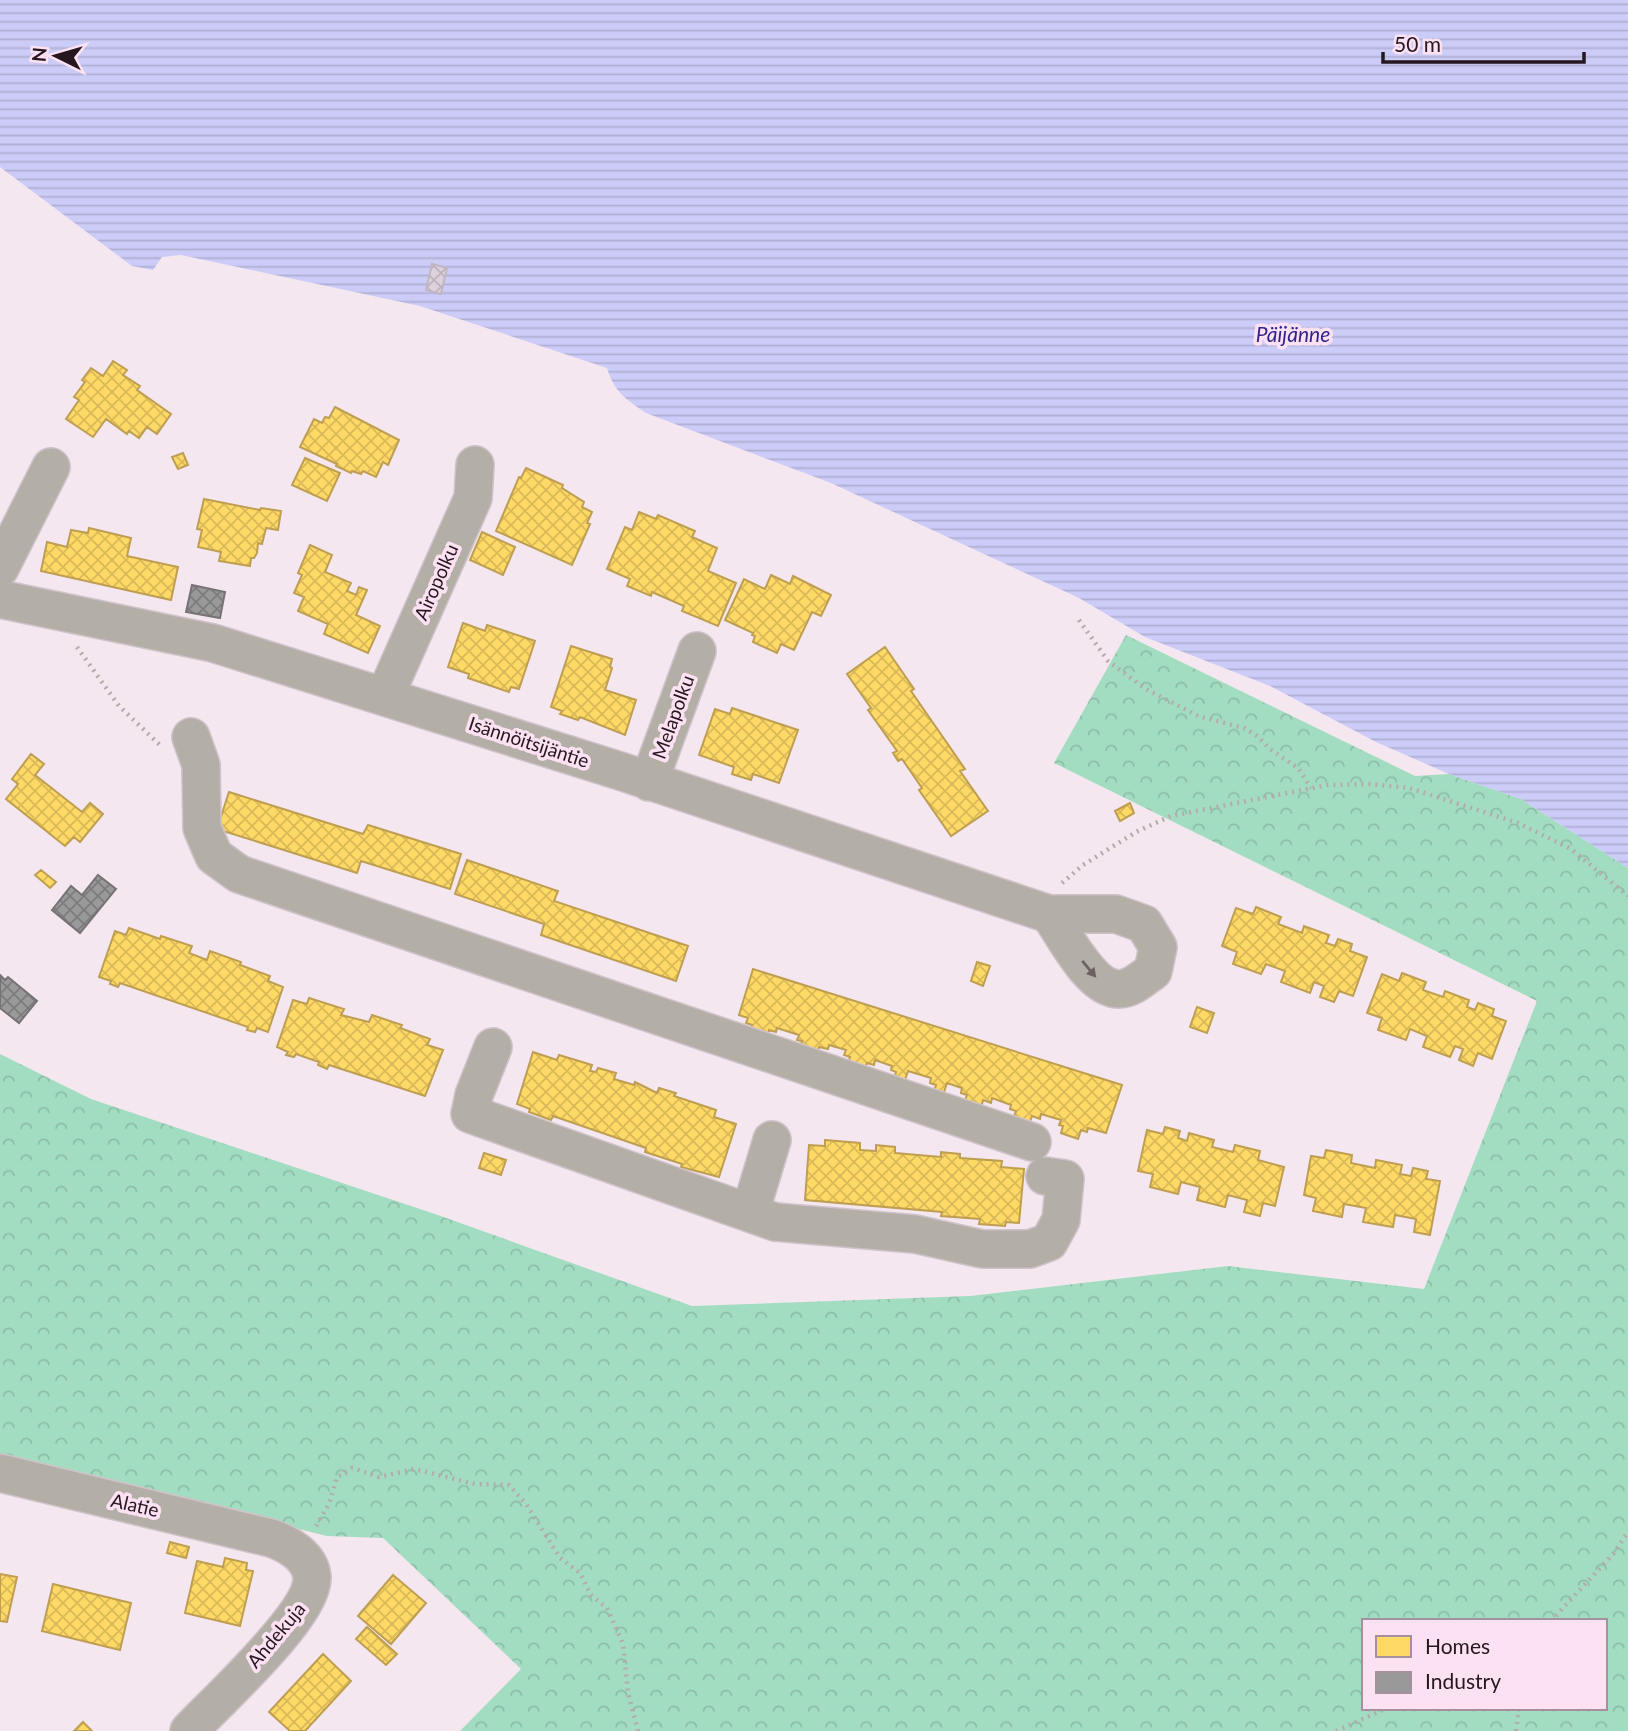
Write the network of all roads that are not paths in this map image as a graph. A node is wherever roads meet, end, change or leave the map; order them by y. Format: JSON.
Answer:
{"nodes":[{"id":1,"x":475,"y":465,"type":"dead end"},
{"id":2,"x":51,"y":467,"type":"dead end"},
{"id":3,"x":0,"y":568,"type":"edge"},
{"id":4,"x":0,"y":599,"type":"edge"},
{"id":5,"x":697,"y":651,"type":"dead end"},
{"id":6,"x":385,"y":696,"type":"junction"},
{"id":7,"x":196,"y":751,"type":"road end"},
{"id":8,"x":649,"y":782,"type":"junction"},
{"id":9,"x":1035,"y":910,"type":"road end"},
{"id":10,"x":493,"y":1047,"type":"dead end"},
{"id":11,"x":772,"y":1140,"type":"dead end"},
{"id":12,"x":1032,"y":1142,"type":"dead end"},
{"id":13,"x":1045,"y":1176,"type":"dead end"},
{"id":14,"x":750,"y":1213,"type":"junction"},
{"id":15,"x":0,"y":1473,"type":"edge"},
{"id":16,"x":285,"y":1546,"type":"joint"},
{"id":17,"x":189,"y":1731,"type":"edge"}],
"edges":[{"from":1,"to":6,"type":"street","name":"Airopolku"},
{"from":2,"to":3,"type":"street"},
{"from":4,"to":6,"type":"street","name":"Isännöitsijäntie"},
{"from":5,"to":8,"type":"street","name":"Melapolku"},
{"from":6,"to":8,"type":"street","name":"Isännöitsijäntie"},
{"from":7,"to":12,"type":"street"},
{"from":8,"to":9,"type":"street","name":"Isännöitsijäntie"},
{"from":10,"to":14,"type":"street"},
{"from":11,"to":14,"type":"street"},
{"from":13,"to":14,"type":"street"},
{"from":15,"to":16,"type":"street","name":"Alatie"},
{"from":16,"to":17,"type":"street","name":"Ahdekuja"}]}
